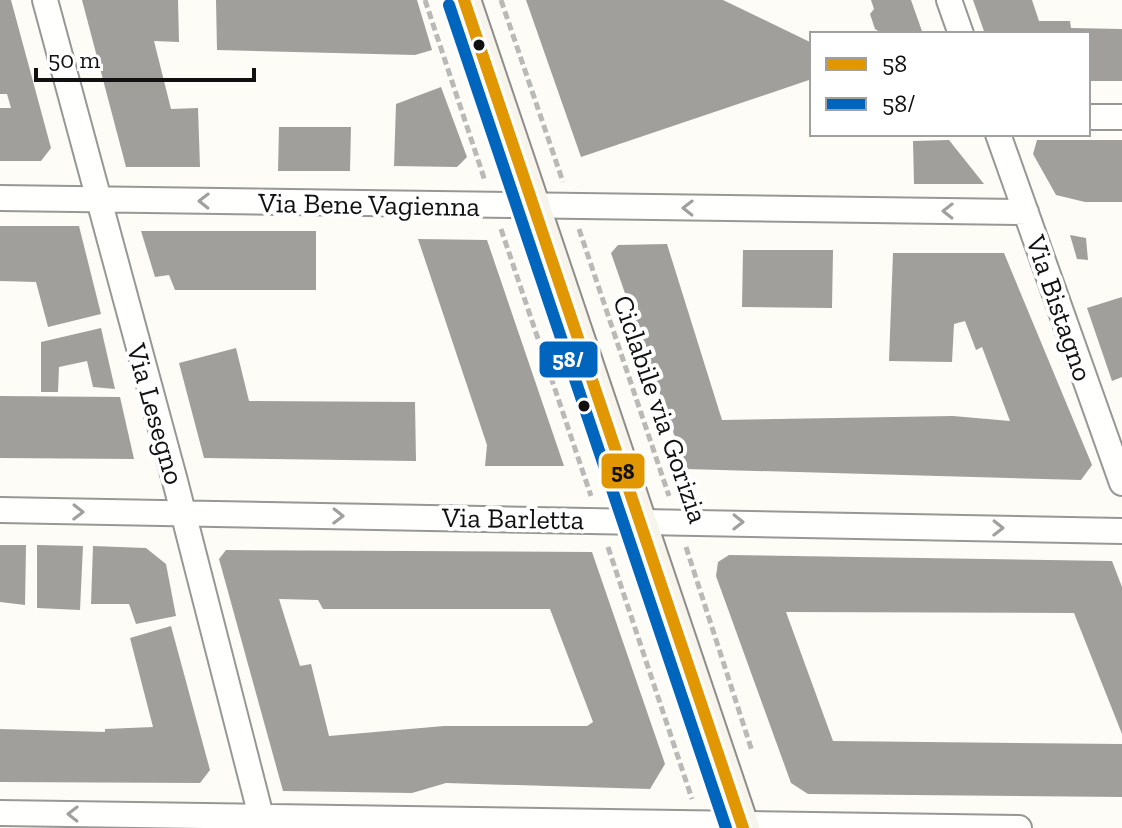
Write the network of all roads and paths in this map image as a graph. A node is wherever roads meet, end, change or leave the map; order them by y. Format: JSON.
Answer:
{"nodes":[{"id":1,"x":45,"y":0,"type":"edge"},
{"id":2,"x":425,"y":0,"type":"edge"},
{"id":3,"x":464,"y":0,"type":"edge"},
{"id":4,"x":501,"y":0,"type":"edge"},
{"id":5,"x":949,"y":0,"type":"edge"},
{"id":6,"x":960,"y":32,"type":"edge"},
{"id":7,"x":1090,"y":117,"type":"edge"},
{"id":8,"x":1122,"y":117,"type":"edge"},
{"id":9,"x":999,"y":136,"type":"edge"},
{"id":10,"x":0,"y":198,"type":"edge"},
{"id":11,"x":97,"y":199,"type":"junction"},
{"id":12,"x":494,"y":206,"type":"junction"},
{"id":13,"x":534,"y":207,"type":"junction"},
{"id":14,"x":571,"y":207,"type":"junction"},
{"id":15,"x":1026,"y":212,"type":"junction"},
{"id":16,"x":1122,"y":483,"type":"edge"},
{"id":17,"x":0,"y":510,"type":"edge"},
{"id":18,"x":184,"y":514,"type":"junction"},
{"id":19,"x":599,"y":519,"type":"junction"},
{"id":20,"x":639,"y":520,"type":"junction"},
{"id":21,"x":678,"y":521,"type":"junction"},
{"id":22,"x":1122,"y":531,"type":"edge"},
{"id":23,"x":756,"y":762,"type":"dead end"},
{"id":24,"x":0,"y":813,"type":"edge"},
{"id":25,"x":262,"y":822,"type":"edge"},
{"id":26,"x":701,"y":825,"type":"junction"},
{"id":27,"x":742,"y":827,"type":"edge"},
{"id":28,"x":1019,"y":828,"type":"edge"}],
"edges":[{"from":1,"to":11,"type":"street","name":"Via Lesegno"},
{"from":2,"to":12,"type":"path"},
{"from":3,"to":13,"type":"street"},
{"from":4,"to":14,"type":"path","name":"Ciclabile via Gorizia"},
{"from":5,"to":6,"type":"street"},
{"from":7,"to":8,"type":"street"},
{"from":9,"to":15,"type":"street","name":"Via Bistagno"},
{"from":10,"to":11,"type":"street","name":"Via Bene Vagienna"},
{"from":12,"to":11,"type":"street","name":"Via Bene Vagienna","one_way":true},
{"from":11,"to":18,"type":"street","name":"Via Lesegno"},
{"from":12,"to":13,"type":"street","name":"Via Bene Vagienna"},
{"from":12,"to":19,"type":"path"},
{"from":13,"to":14,"type":"street","name":"Via Bene Vagienna"},
{"from":13,"to":20,"type":"street"},
{"from":15,"to":14,"type":"street","name":"Via Bene Vagienna","one_way":true},
{"from":14,"to":21,"type":"path","name":"Ciclabile via Gorizia"},
{"from":15,"to":16,"type":"street","name":"Via Bistagno"},
{"from":17,"to":18,"type":"street","name":"Via Barletta","one_way":true},
{"from":18,"to":19,"type":"street","name":"Via Barletta","one_way":true},
{"from":18,"to":25,"type":"street","name":"Via Lesegno"},
{"from":19,"to":20,"type":"street","name":"Via Barletta"},
{"from":19,"to":26,"type":"path"},
{"from":20,"to":21,"type":"street","name":"Via Barletta"},
{"from":20,"to":27,"type":"street"},
{"from":21,"to":22,"type":"street","name":"Via Barletta","one_way":true},
{"from":21,"to":23,"type":"path","name":"Ciclabile via Gorizia"},
{"from":25,"to":24,"type":"street","one_way":true},
{"from":25,"to":26,"type":"street"},
{"from":26,"to":27,"type":"street"},
{"from":27,"to":28,"type":"street"}]}
